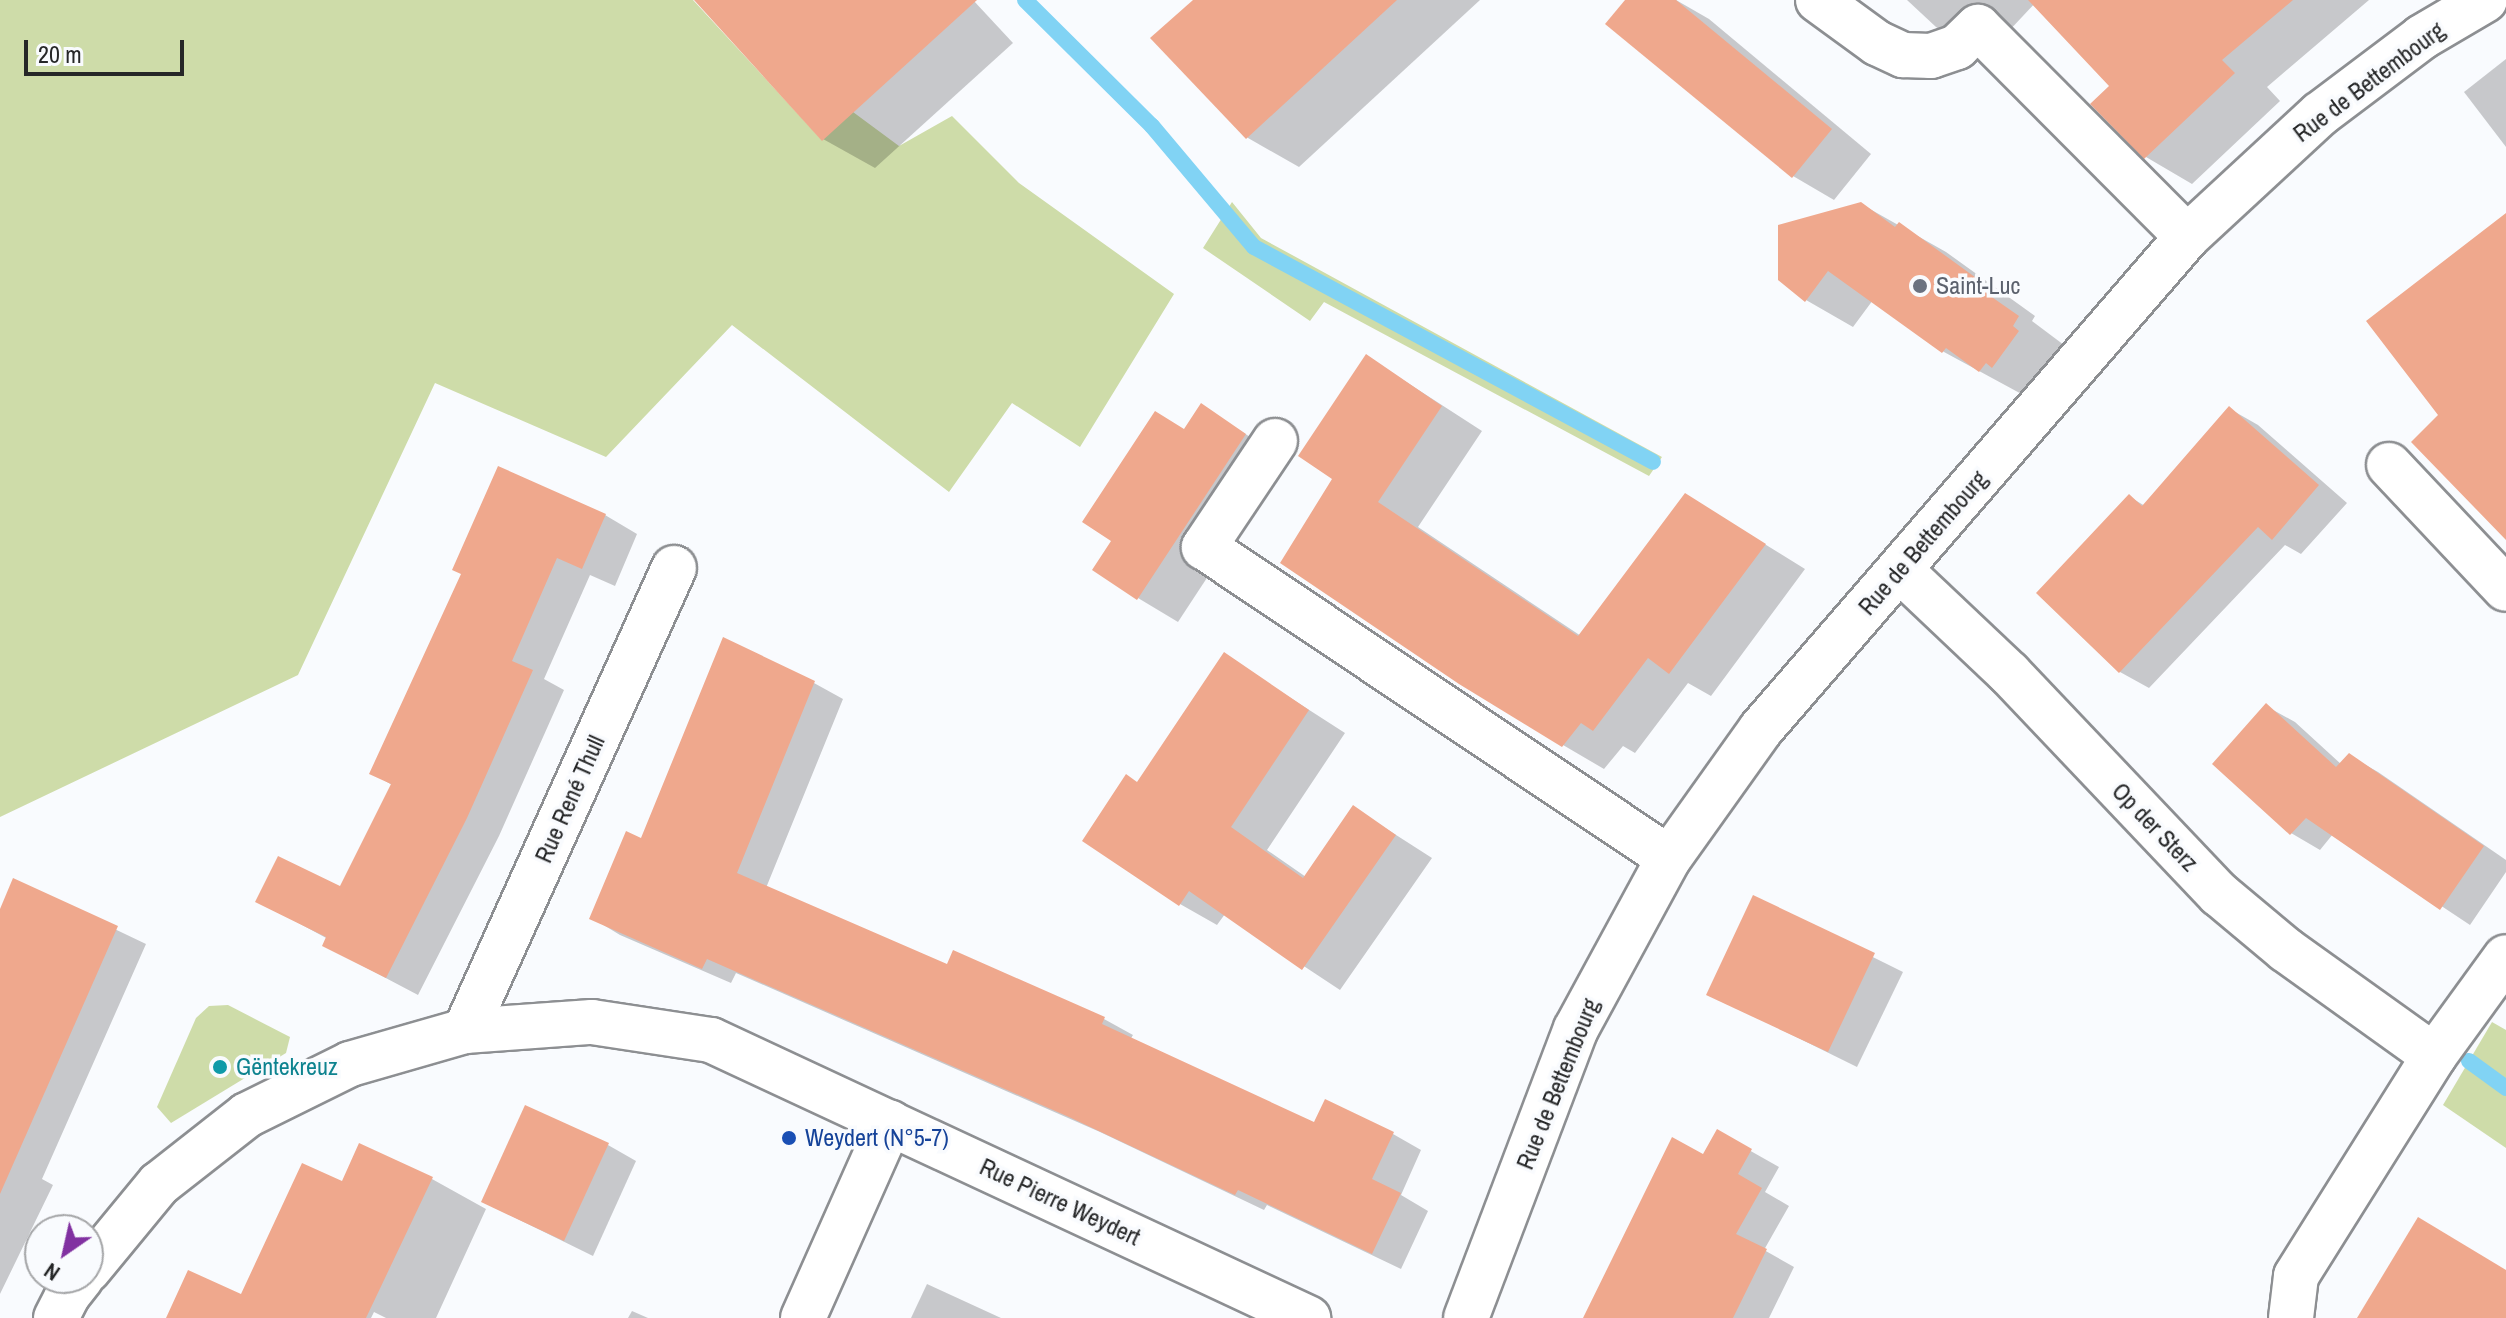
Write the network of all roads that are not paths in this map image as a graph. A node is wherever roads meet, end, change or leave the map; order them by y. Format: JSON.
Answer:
{"nodes":[{"id":1,"x":1818,"y":0,"type":"edge"},
{"id":2,"x":2485,"y":0,"type":"edge"},
{"id":3,"x":2187,"y":237,"type":"junction"},
{"id":4,"x":1275,"y":441,"type":"dead end"},
{"id":5,"x":2389,"y":465,"type":"dead end"},
{"id":6,"x":674,"y":568,"type":"dead end"},
{"id":7,"x":1900,"y":570,"type":"junction"},
{"id":8,"x":2506,"y":589,"type":"edge"},
{"id":9,"x":1669,"y":858,"type":"junction"},
{"id":10,"x":2506,"y":957,"type":"edge"},
{"id":11,"x":465,"y":1031,"type":"junction"},
{"id":12,"x":2434,"y":1056,"type":"junction"},
{"id":13,"x":890,"y":1123,"type":"junction"},
{"id":14,"x":104,"y":1251,"type":"edge"},
{"id":15,"x":69,"y":1294,"type":"edge"},
{"id":16,"x":56,"y":1318,"type":"edge"},
{"id":17,"x":803,"y":1318,"type":"edge"},
{"id":18,"x":1308,"y":1318,"type":"edge"},
{"id":19,"x":1466,"y":1318,"type":"edge"},
{"id":20,"x":2291,"y":1318,"type":"edge"}],
"edges":[{"from":1,"to":3,"type":"street"},
{"from":2,"to":3,"type":"street","name":"Rue de Bettembourg"},
{"from":3,"to":7,"type":"street","name":"Rue de Bettembourg"},
{"from":4,"to":9,"type":"street"},
{"from":5,"to":8,"type":"street"},
{"from":6,"to":11,"type":"street","name":"Rue René Thull"},
{"from":7,"to":9,"type":"street","name":"Rue de Bettembourg"},
{"from":7,"to":12,"type":"street","name":"Op der Sterz"},
{"from":9,"to":19,"type":"street","name":"Rue de Bettembourg"},
{"from":10,"to":12,"type":"street"},
{"from":11,"to":13,"type":"street","name":"Rue Pierre Weydert"},
{"from":11,"to":14,"type":"street","name":"Rue Pierre Weydert"},
{"from":12,"to":20,"type":"street"},
{"from":13,"to":17,"type":"street"},
{"from":13,"to":18,"type":"street","name":"Rue Pierre Weydert"},
{"from":15,"to":16,"type":"street"}]}
